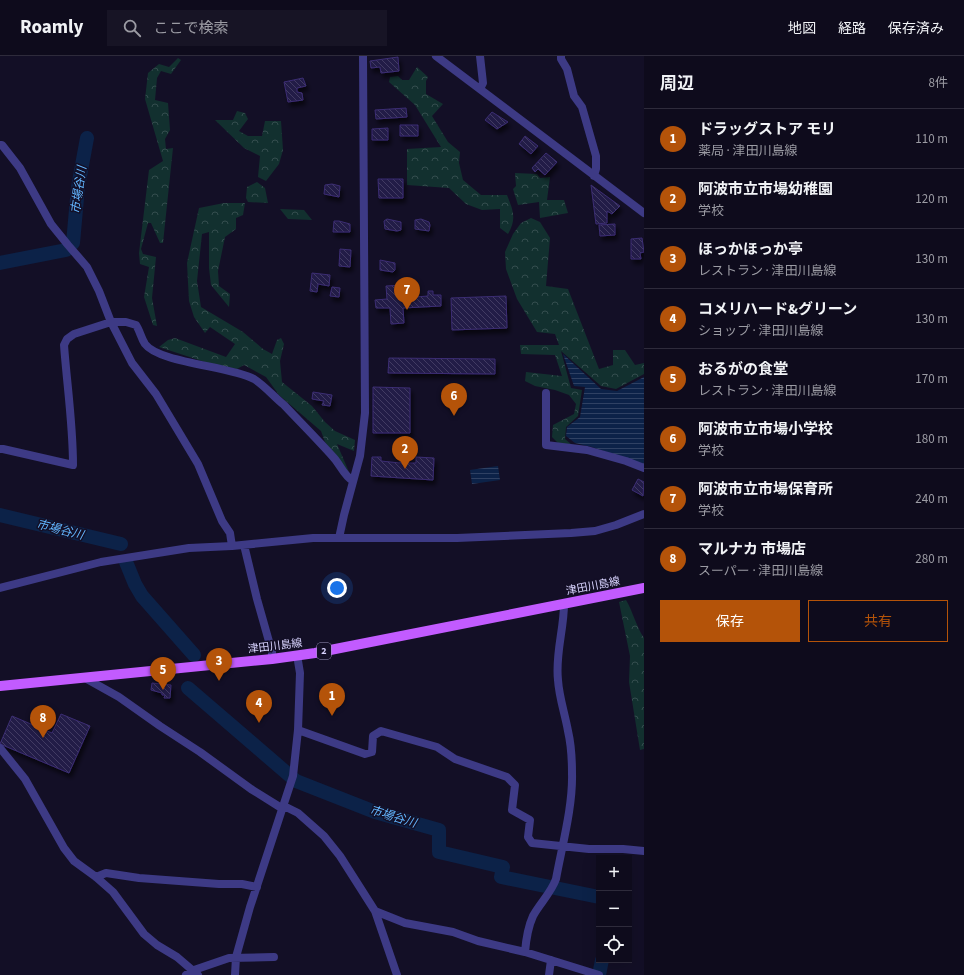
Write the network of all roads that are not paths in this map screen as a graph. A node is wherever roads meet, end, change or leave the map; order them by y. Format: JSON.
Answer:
{"nodes":[{"id":1,"x":363,"y":56,"type":"edge"},
{"id":2,"x":436,"y":56,"type":"edge"},
{"id":3,"x":480,"y":56,"type":"edge"},
{"id":4,"x":561,"y":56,"type":"edge"},
{"id":5,"x":480,"y":90,"type":"junction"},
{"id":6,"x":1,"y":144,"type":"edge"},
{"id":7,"x":594,"y":176,"type":"junction"},
{"id":8,"x":644,"y":213,"type":"edge"},
{"id":9,"x":111,"y":322,"type":"junction"},
{"id":10,"x":546,"y":393,"type":"dead end"},
{"id":11,"x":0,"y":449,"type":"edge"},
{"id":12,"x":644,"y":468,"type":"edge"},
{"id":13,"x":353,"y":481,"type":"junction"},
{"id":14,"x":644,"y":514,"type":"edge"},
{"id":15,"x":340,"y":538,"type":"junction"},
{"id":16,"x":244,"y":545,"type":"junction"},
{"id":17,"x":232,"y":546,"type":"junction"},
{"id":18,"x":0,"y":588,"type":"edge"},
{"id":19,"x":644,"y":588,"type":"edge"},
{"id":20,"x":564,"y":604,"type":"junction"},
{"id":21,"x":297,"y":655,"type":"junction"},
{"id":22,"x":272,"y":659,"type":"junction"},
{"id":23,"x":85,"y":678,"type":"junction"},
{"id":24,"x":0,"y":686,"type":"edge"},
{"id":25,"x":298,"y":730,"type":"junction"},
{"id":26,"x":0,"y":748,"type":"edge"},
{"id":27,"x":283,"y":808,"type":"junction"},
{"id":28,"x":562,"y":846,"type":"junction"},
{"id":29,"x":644,"y":851,"type":"edge"},
{"id":30,"x":96,"y":876,"type":"junction"},
{"id":31,"x":257,"y":886,"type":"junction"},
{"id":32,"x":375,"y":911,"type":"junction"},
{"id":33,"x":525,"y":952,"type":"junction"},
{"id":34,"x":236,"y":957,"type":"junction"},
{"id":35,"x":274,"y":957,"type":"dead end"},
{"id":36,"x":551,"y":960,"type":"junction"},
{"id":37,"x":196,"y":973,"type":"edge"},
{"id":38,"x":186,"y":975,"type":"edge"},
{"id":39,"x":235,"y":975,"type":"edge"},
{"id":40,"x":398,"y":975,"type":"edge"},
{"id":41,"x":549,"y":975,"type":"edge"},
{"id":42,"x":598,"y":975,"type":"edge"}],
"edges":[{"from":1,"to":13,"type":"street"},
{"from":2,"to":5,"type":"street"},
{"from":3,"to":5,"type":"street"},
{"from":4,"to":7,"type":"street"},
{"from":5,"to":7,"type":"street"},
{"from":6,"to":9,"type":"street"},
{"from":7,"to":8,"type":"street"},
{"from":9,"to":11,"type":"street"},
{"from":9,"to":13,"type":"street"},
{"from":9,"to":17,"type":"street"},
{"from":10,"to":12,"type":"street"},
{"from":13,"to":15,"type":"street"},
{"from":14,"to":15,"type":"street"},
{"from":15,"to":16,"type":"street"},
{"from":16,"to":17,"type":"street"},
{"from":16,"to":22,"type":"street"},
{"from":17,"to":18,"type":"street"},
{"from":19,"to":20,"type":"main road","name":"津田川島線","number":"2"},
{"from":20,"to":21,"type":"main road","name":"津田川島線","number":"2"},
{"from":20,"to":28,"type":"street"},
{"from":21,"to":22,"type":"main road","name":"津田川島線","number":"2"},
{"from":21,"to":25,"type":"street"},
{"from":22,"to":23,"type":"main road","name":"津田川島線","number":"2"},
{"from":23,"to":24,"type":"main road","name":"津田川島線","number":"2"},
{"from":23,"to":27,"type":"street"},
{"from":25,"to":27,"type":"street"},
{"from":25,"to":28,"type":"street"},
{"from":26,"to":30,"type":"street"},
{"from":27,"to":31,"type":"street"},
{"from":27,"to":32,"type":"street"},
{"from":28,"to":29,"type":"street"},
{"from":28,"to":33,"type":"street"},
{"from":30,"to":31,"type":"street"},
{"from":30,"to":37,"type":"street"},
{"from":31,"to":34,"type":"street"},
{"from":32,"to":33,"type":"street"},
{"from":32,"to":40,"type":"street"},
{"from":33,"to":36,"type":"street"},
{"from":34,"to":35,"type":"street"},
{"from":34,"to":37,"type":"street"},
{"from":34,"to":39,"type":"street"},
{"from":36,"to":41,"type":"street"},
{"from":36,"to":42,"type":"street"},
{"from":37,"to":38,"type":"street"}]}
